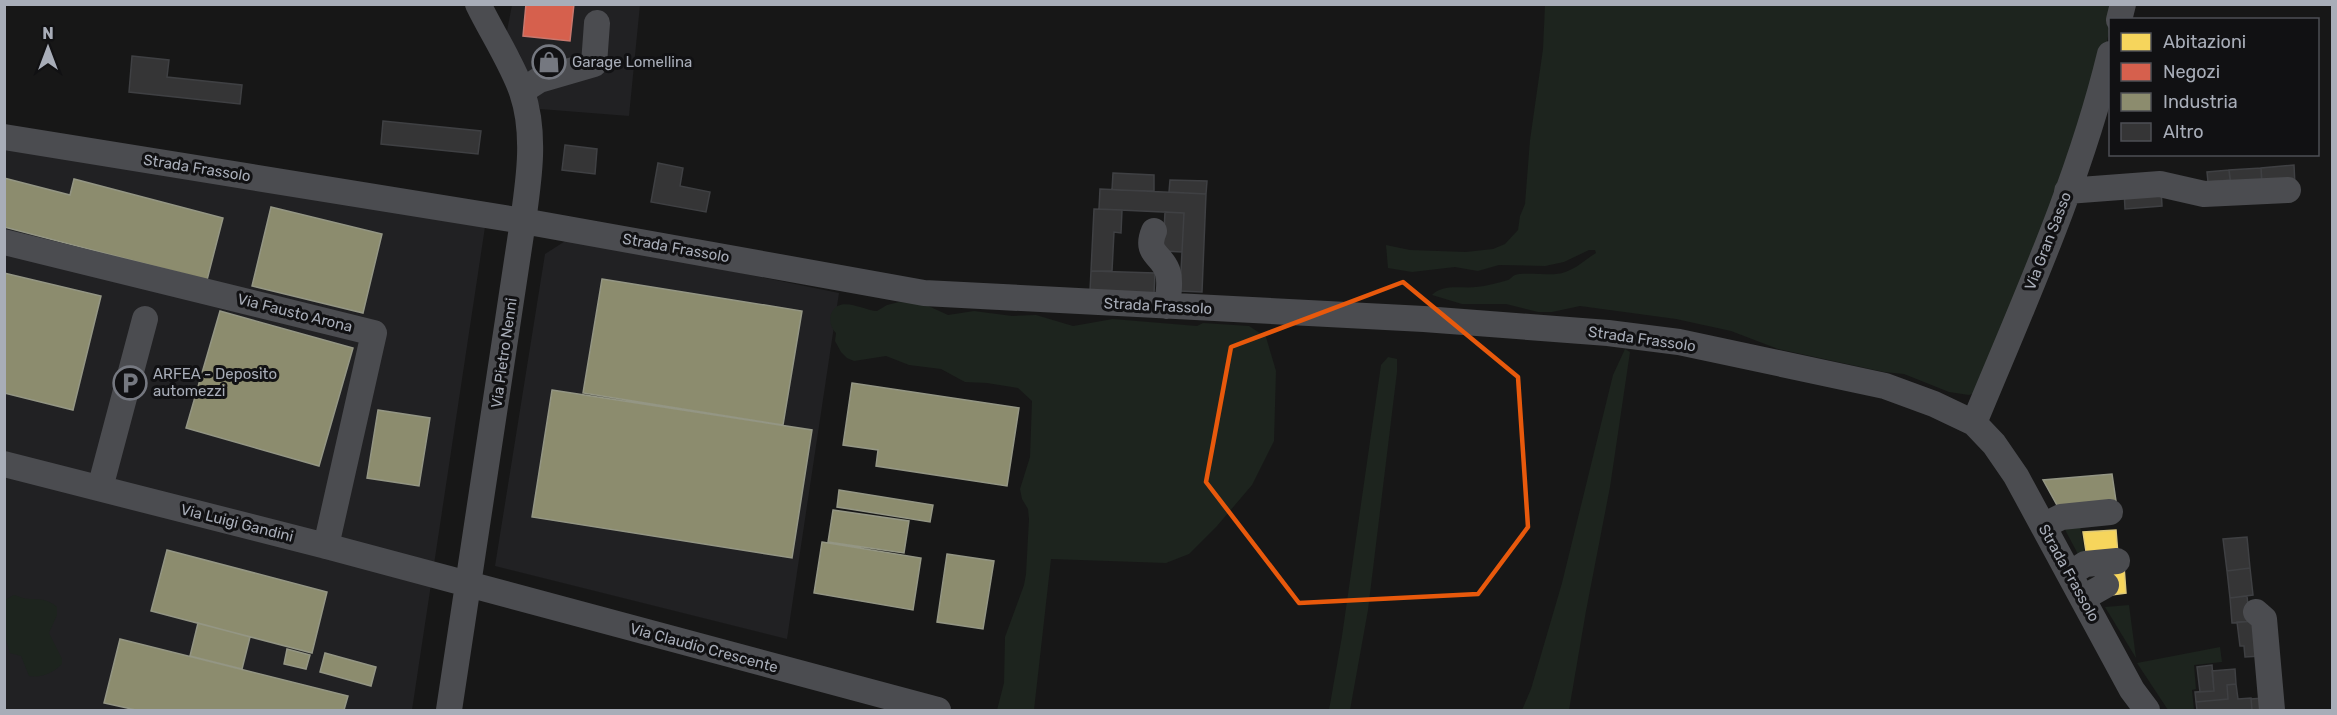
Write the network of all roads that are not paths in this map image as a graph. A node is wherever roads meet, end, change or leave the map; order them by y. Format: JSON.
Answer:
{"nodes":[{"id":1,"x":478,"y":4,"type":"edge"},
{"id":2,"x":597,"y":22,"type":"dead end"},
{"id":3,"x":2109,"y":58,"type":"edge"},
{"id":4,"x":522,"y":91,"type":"junction"},
{"id":5,"x":4,"y":137,"type":"edge"},
{"id":6,"x":2288,"y":190,"type":"dead end"},
{"id":7,"x":2067,"y":191,"type":"junction"},
{"id":8,"x":523,"y":221,"type":"junction"},
{"id":9,"x":1154,"y":231,"type":"dead end"},
{"id":10,"x":4,"y":242,"type":"edge"},
{"id":11,"x":1167,"y":306,"type":"junction"},
{"id":12,"x":145,"y":319,"type":"dead end"},
{"id":13,"x":1974,"y":423,"type":"junction"},
{"id":14,"x":4,"y":464,"type":"edge"},
{"id":15,"x":100,"y":488,"type":"junction"},
{"id":16,"x":2110,"y":512,"type":"dead end"},
{"id":17,"x":2043,"y":526,"type":"junction"},
{"id":18,"x":326,"y":546,"type":"junction"},
{"id":19,"x":2117,"y":561,"type":"dead end"},
{"id":20,"x":2070,"y":574,"type":"junction"},
{"id":21,"x":470,"y":585,"type":"junction"},
{"id":22,"x":2106,"y":585,"type":"dead end"},
{"id":23,"x":2083,"y":597,"type":"junction"},
{"id":24,"x":2256,"y":612,"type":"dead end"},
{"id":25,"x":449,"y":711,"type":"edge"},
{"id":26,"x":938,"y":711,"type":"edge"},
{"id":27,"x":2147,"y":711,"type":"edge"},
{"id":28,"x":2272,"y":711,"type":"edge"}],
"edges":[{"from":1,"to":4,"type":"street","name":"Via Pietro Nenni"},
{"from":2,"to":4,"type":"street"},
{"from":3,"to":7,"type":"street","name":"Via Gran Sasso"},
{"from":4,"to":8,"type":"street","name":"Via Pietro Nenni"},
{"from":5,"to":8,"type":"street","name":"Strada Frassolo"},
{"from":6,"to":7,"type":"street"},
{"from":7,"to":13,"type":"street","name":"Via Gran Sasso"},
{"from":8,"to":11,"type":"street","name":"Strada Frassolo"},
{"from":8,"to":21,"type":"street","name":"Via Pietro Nenni"},
{"from":9,"to":11,"type":"street"},
{"from":10,"to":18,"type":"street","name":"Via Fausto Arona"},
{"from":11,"to":13,"type":"street","name":"Strada Frassolo"},
{"from":12,"to":15,"type":"street"},
{"from":13,"to":17,"type":"street","name":"Strada Frassolo"},
{"from":14,"to":15,"type":"street","name":"Via Luigi Gandini"},
{"from":15,"to":18,"type":"street","name":"Via Luigi Gandini"},
{"from":16,"to":17,"type":"street"},
{"from":17,"to":20,"type":"street","name":"Strada Frassolo"},
{"from":18,"to":21,"type":"street","name":"Via Luigi Gandini"},
{"from":19,"to":20,"type":"street"},
{"from":20,"to":23,"type":"street","name":"Strada Frassolo"},
{"from":21,"to":25,"type":"street","name":"Via Pietro Nenni"},
{"from":21,"to":26,"type":"street","name":"Via Claudio Crescente"},
{"from":22,"to":23,"type":"street"},
{"from":23,"to":27,"type":"street","name":"Strada Frassolo"},
{"from":24,"to":28,"type":"street"}]}
